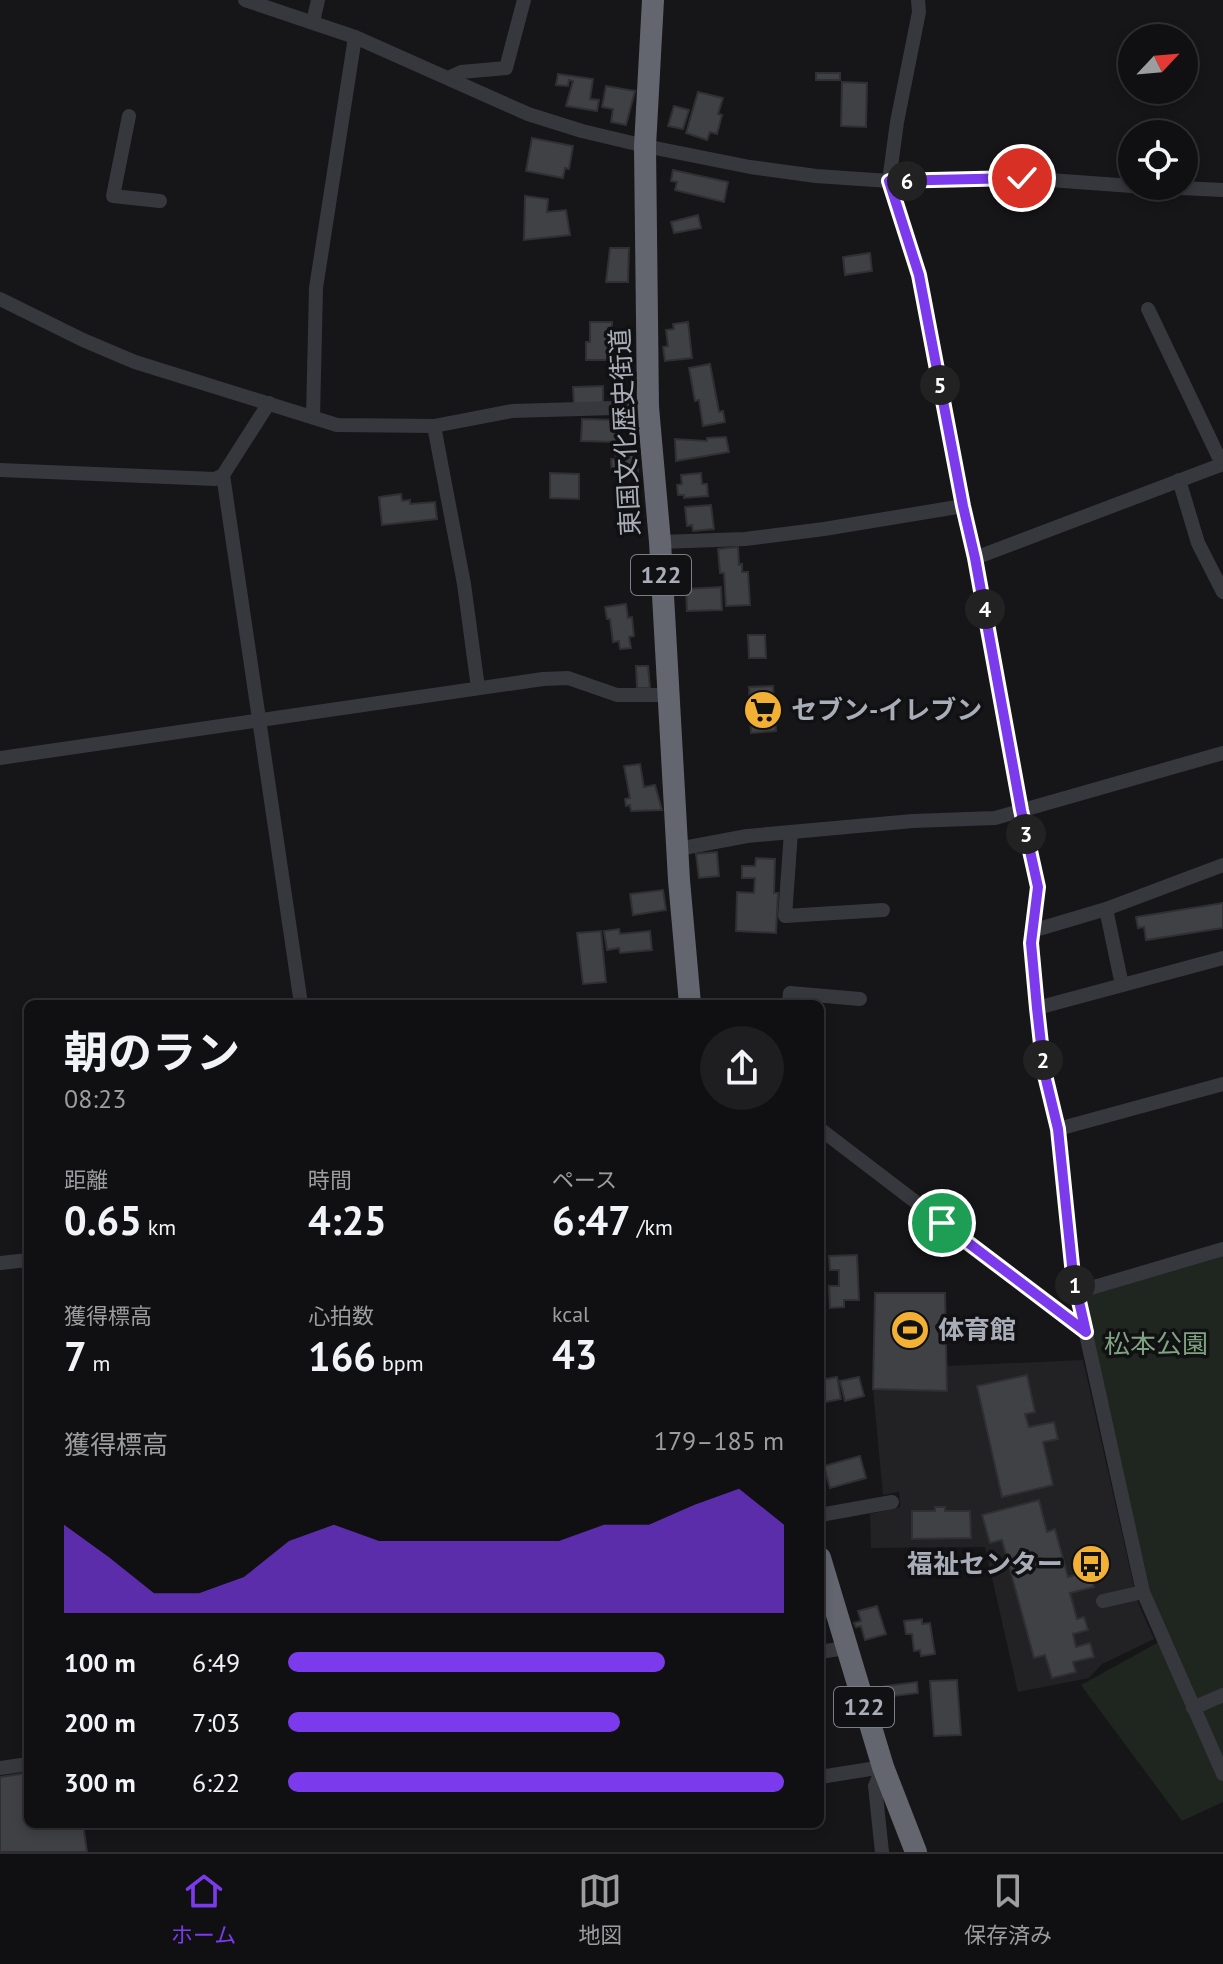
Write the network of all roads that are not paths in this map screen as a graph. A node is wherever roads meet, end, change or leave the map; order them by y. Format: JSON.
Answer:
{"nodes":[{"id":1,"x":245,"y":0,"type":"edge"},
{"id":2,"x":318,"y":0,"type":"edge"},
{"id":3,"x":524,"y":0,"type":"edge"},
{"id":4,"x":653,"y":0,"type":"edge"},
{"id":5,"x":918,"y":0,"type":"edge"},
{"id":6,"x":313,"y":22,"type":"junction"},
{"id":7,"x":355,"y":37,"type":"junction"},
{"id":8,"x":448,"y":78,"type":"junction"},
{"id":9,"x":129,"y":116,"type":"dead end"},
{"id":10,"x":645,"y":146,"type":"junction"},
{"id":11,"x":889,"y":181,"type":"junction"},
{"id":12,"x":1118,"y":185,"type":"edge"},
{"id":13,"x":1198,"y":189,"type":"edge"},
{"id":14,"x":1223,"y":190,"type":"edge"},
{"id":15,"x":160,"y":201,"type":"dead end"},
{"id":16,"x":0,"y":299,"type":"edge"},
{"id":17,"x":1148,"y":309,"type":"dead end"},
{"id":18,"x":269,"y":403,"type":"junction"},
{"id":19,"x":648,"y":407,"type":"junction"},
{"id":20,"x":313,"y":417,"type":"junction"},
{"id":21,"x":434,"y":426,"type":"junction"},
{"id":22,"x":1222,"y":464,"type":"edge"},
{"id":23,"x":0,"y":470,"type":"edge"},
{"id":24,"x":223,"y":475,"type":"junction"},
{"id":25,"x":1179,"y":480,"type":"junction"},
{"id":26,"x":963,"y":506,"type":"junction"},
{"id":27,"x":660,"y":542,"type":"junction"},
{"id":28,"x":975,"y":558,"type":"junction"},
{"id":29,"x":1223,"y":592,"type":"edge"},
{"id":30,"x":478,"y":688,"type":"junction"},
{"id":31,"x":668,"y":695,"type":"junction"},
{"id":32,"x":260,"y":721,"type":"junction"},
{"id":33,"x":1223,"y":753,"type":"edge"},
{"id":34,"x":0,"y":758,"type":"edge"},
{"id":35,"x":1021,"y":810,"type":"junction"},
{"id":36,"x":791,"y":832,"type":"junction"},
{"id":37,"x":678,"y":849,"type":"junction"},
{"id":38,"x":1223,"y":865,"type":"edge"},
{"id":39,"x":1106,"y":909,"type":"junction"},
{"id":40,"x":883,"y":910,"type":"dead end"},
{"id":41,"x":1032,"y":931,"type":"junction"},
{"id":42,"x":1223,"y":958,"type":"edge"},
{"id":43,"x":1122,"y":985,"type":"junction"},
{"id":44,"x":860,"y":999,"type":"dead end"},
{"id":45,"x":300,"y":1000,"type":"edge"},
{"id":46,"x":690,"y":1000,"type":"edge"},
{"id":47,"x":789,"y":1000,"type":"edge"},
{"id":48,"x":1037,"y":1008,"type":"junction"},
{"id":49,"x":1223,"y":1084,"type":"edge"},
{"id":50,"x":1058,"y":1129,"type":"junction"},
{"id":51,"x":824,"y":1132,"type":"edge"},
{"id":52,"x":1223,"y":1249,"type":"edge"},
{"id":53,"x":24,"y":1260,"type":"edge"},
{"id":54,"x":0,"y":1263,"type":"edge"},
{"id":55,"x":1077,"y":1292,"type":"junction"},
{"id":56,"x":1086,"y":1332,"type":"junction"},
{"id":57,"x":892,"y":1502,"type":"dead end"},
{"id":58,"x":824,"y":1514,"type":"edge"},
{"id":59,"x":824,"y":1572,"type":"edge"},
{"id":60,"x":1143,"y":1592,"type":"junction"},
{"id":61,"x":1103,"y":1601,"type":"dead end"},
{"id":62,"x":845,"y":1648,"type":"junction"},
{"id":63,"x":824,"y":1651,"type":"edge"},
{"id":64,"x":1223,"y":1695,"type":"edge"},
{"id":65,"x":1193,"y":1708,"type":"junction"},
{"id":66,"x":24,"y":1765,"type":"edge"},
{"id":67,"x":883,"y":1767,"type":"junction"},
{"id":68,"x":0,"y":1768,"type":"edge"},
{"id":69,"x":1223,"y":1774,"type":"edge"},
{"id":70,"x":824,"y":1776,"type":"edge"},
{"id":71,"x":882,"y":1852,"type":"edge"},
{"id":72,"x":916,"y":1852,"type":"edge"}],
"edges":[{"from":1,"to":6,"type":"street"},
{"from":2,"to":6,"type":"street"},
{"from":3,"to":8,"type":"street"},
{"from":4,"to":10,"type":"highway","name":"東国文化歴史街道","number":"122"},
{"from":5,"to":11,"type":"street"},
{"from":6,"to":7,"type":"street"},
{"from":7,"to":8,"type":"street"},
{"from":7,"to":20,"type":"street"},
{"from":8,"to":10,"type":"street"},
{"from":9,"to":15,"type":"street"},
{"from":10,"to":11,"type":"street"},
{"from":10,"to":19,"type":"highway","name":"東国文化歴史街道","number":"122"},
{"from":11,"to":12,"type":"street"},
{"from":11,"to":26,"type":"street"},
{"from":13,"to":14,"type":"street"},
{"from":16,"to":18,"type":"street"},
{"from":17,"to":22,"type":"street"},
{"from":18,"to":20,"type":"street"},
{"from":18,"to":24,"type":"street"},
{"from":19,"to":21,"type":"street"},
{"from":19,"to":27,"type":"highway","name":"東国文化歴史街道","number":"122"},
{"from":20,"to":21,"type":"street"},
{"from":21,"to":30,"type":"street"},
{"from":22,"to":25,"type":"street"},
{"from":23,"to":24,"type":"street"},
{"from":24,"to":32,"type":"street"},
{"from":25,"to":28,"type":"street"},
{"from":25,"to":29,"type":"street"},
{"from":26,"to":27,"type":"street"},
{"from":26,"to":28,"type":"street"},
{"from":27,"to":31,"type":"highway","name":"東国文化歴史街道","number":"122"},
{"from":28,"to":35,"type":"street"},
{"from":30,"to":31,"type":"street"},
{"from":30,"to":32,"type":"street"},
{"from":31,"to":37,"type":"highway","name":"東国文化歴史街道","number":"122"},
{"from":32,"to":34,"type":"street"},
{"from":32,"to":45,"type":"street"},
{"from":33,"to":35,"type":"street"},
{"from":35,"to":36,"type":"street"},
{"from":35,"to":41,"type":"street"},
{"from":36,"to":37,"type":"street"},
{"from":36,"to":40,"type":"street"},
{"from":37,"to":46,"type":"highway","name":"東国文化歴史街道","number":"122"},
{"from":38,"to":39,"type":"street"},
{"from":39,"to":41,"type":"street"},
{"from":39,"to":43,"type":"street"},
{"from":41,"to":48,"type":"street"},
{"from":42,"to":43,"type":"street"},
{"from":43,"to":48,"type":"street"},
{"from":44,"to":47,"type":"street"},
{"from":48,"to":50,"type":"street"},
{"from":49,"to":50,"type":"street"},
{"from":50,"to":55,"type":"street"},
{"from":51,"to":56,"type":"street"},
{"from":52,"to":55,"type":"street"},
{"from":53,"to":54,"type":"street"},
{"from":55,"to":56,"type":"street"},
{"from":56,"to":60,"type":"street"},
{"from":57,"to":58,"type":"street"},
{"from":59,"to":62,"type":"highway","number":"122"},
{"from":60,"to":61,"type":"street"},
{"from":60,"to":65,"type":"street"},
{"from":62,"to":63,"type":"street"},
{"from":62,"to":67,"type":"highway","number":"122"},
{"from":64,"to":65,"type":"street"},
{"from":65,"to":69,"type":"street"},
{"from":66,"to":68,"type":"street"},
{"from":67,"to":70,"type":"street"},
{"from":67,"to":71,"type":"street"},
{"from":67,"to":72,"type":"highway","number":"122"}]}
